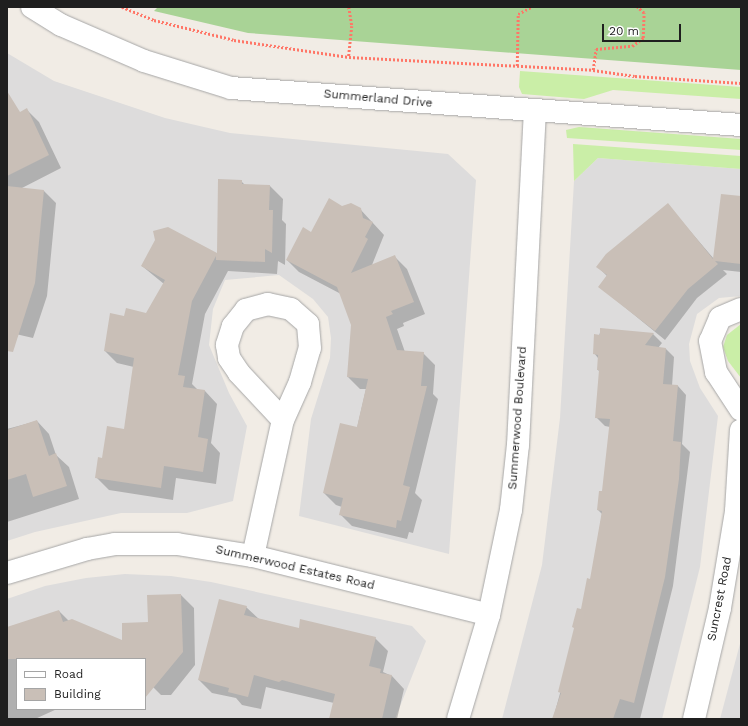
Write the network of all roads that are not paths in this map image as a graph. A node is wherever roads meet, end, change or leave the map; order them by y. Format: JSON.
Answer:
{"nodes":[{"id":1,"x":32,"y":7,"type":"edge"},
{"id":2,"x":535,"y":111,"type":"junction"},
{"id":3,"x":741,"y":124,"type":"edge"},
{"id":4,"x":741,"y":309,"type":"edge"},
{"id":5,"x":741,"y":410,"type":"edge"},
{"id":6,"x":284,"y":420,"type":"junction"},
{"id":7,"x":741,"y":430,"type":"edge"},
{"id":8,"x":253,"y":556,"type":"junction"},
{"id":9,"x":7,"y":573,"type":"edge"},
{"id":10,"x":489,"y":615,"type":"junction"},
{"id":11,"x":458,"y":719,"type":"edge"},
{"id":12,"x":694,"y":719,"type":"edge"}],
"edges":[{"from":1,"to":2,"type":"street","name":"Summerland Drive"},
{"from":2,"to":3,"type":"street","name":"Summerland Drive"},
{"from":2,"to":10,"type":"street","name":"Summerwood Boulevard"},
{"from":4,"to":5,"type":"street"},
{"from":6,"to":6,"type":"street"},
{"from":6,"to":8,"type":"street"},
{"from":7,"to":12,"type":"street","name":"Suncrest Road"},
{"from":8,"to":9,"type":"street","name":"Summerwood Estates Road"},
{"from":8,"to":10,"type":"street","name":"Summerwood Estates Road"},
{"from":10,"to":11,"type":"street","name":"Summerwood Boulevard"}]}
